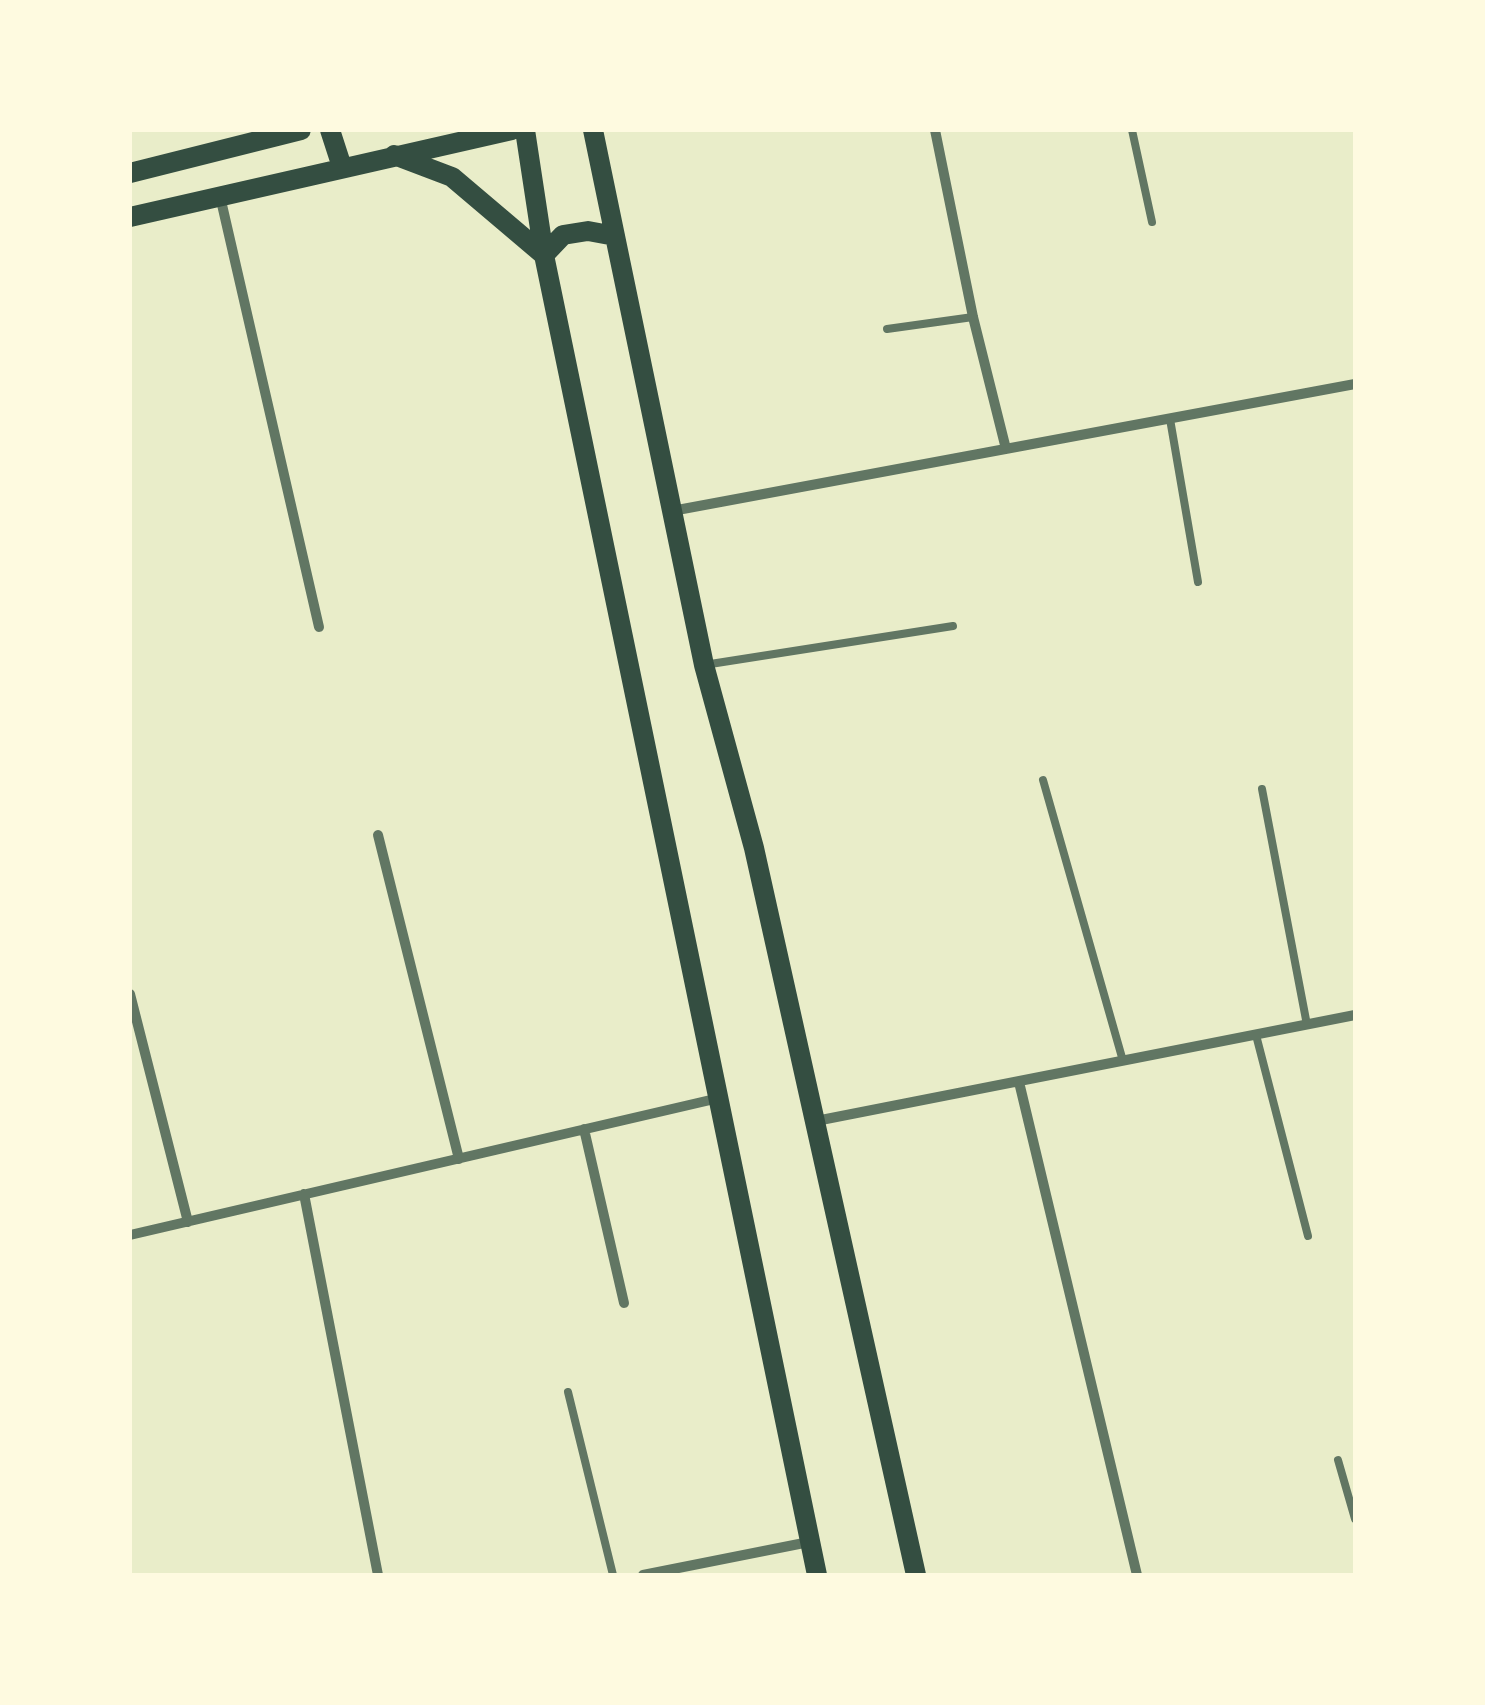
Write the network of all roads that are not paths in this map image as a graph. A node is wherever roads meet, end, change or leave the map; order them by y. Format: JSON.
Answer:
{"nodes":[{"id":1,"x":300,"y":130,"type":"edge"},
{"id":2,"x":330,"y":130,"type":"edge"},
{"id":3,"x":512,"y":130,"type":"edge"},
{"id":4,"x":525,"y":130,"type":"edge"},
{"id":5,"x":594,"y":130,"type":"edge"},
{"id":6,"x":935,"y":130,"type":"edge"},
{"id":7,"x":1132,"y":130,"type":"edge"},
{"id":8,"x":266,"y":134,"type":"edge"},
{"id":9,"x":394,"y":155,"type":"junction"},
{"id":10,"x":342,"y":167,"type":"junction"},
{"id":11,"x":130,"y":172,"type":"edge"},
{"id":12,"x":220,"y":195,"type":"junction"},
{"id":13,"x":130,"y":216,"type":"edge"},
{"id":14,"x":1152,"y":222,"type":"dead end"},
{"id":15,"x":614,"y":236,"type":"junction"},
{"id":16,"x":544,"y":255,"type":"junction"},
{"id":17,"x":974,"y":317,"type":"junction"},
{"id":18,"x":887,"y":329,"type":"dead end"},
{"id":19,"x":1355,"y":384,"type":"edge"},
{"id":20,"x":1170,"y":419,"type":"junction"},
{"id":21,"x":1006,"y":449,"type":"junction"},
{"id":22,"x":672,"y":511,"type":"junction"},
{"id":23,"x":1198,"y":582,"type":"dead end"},
{"id":24,"x":319,"y":626,"type":"dead end"},
{"id":25,"x":953,"y":626,"type":"dead end"},
{"id":26,"x":704,"y":665,"type":"junction"},
{"id":27,"x":1043,"y":780,"type":"dead end"},
{"id":28,"x":1262,"y":788,"type":"dead end"},
{"id":29,"x":378,"y":835,"type":"dead end"},
{"id":30,"x":130,"y":994,"type":"edge"},
{"id":31,"x":1355,"y":1015,"type":"edge"},
{"id":32,"x":1307,"y":1025,"type":"junction"},
{"id":33,"x":1256,"y":1035,"type":"junction"},
{"id":34,"x":1123,"y":1062,"type":"junction"},
{"id":35,"x":1019,"y":1082,"type":"junction"},
{"id":36,"x":720,"y":1098,"type":"junction"},
{"id":37,"x":816,"y":1121,"type":"junction"},
{"id":38,"x":584,"y":1129,"type":"junction"},
{"id":39,"x":459,"y":1158,"type":"junction"},
{"id":40,"x":304,"y":1194,"type":"junction"},
{"id":41,"x":188,"y":1222,"type":"junction"},
{"id":42,"x":130,"y":1235,"type":"edge"},
{"id":43,"x":1308,"y":1236,"type":"dead end"},
{"id":44,"x":624,"y":1303,"type":"dead end"},
{"id":45,"x":568,"y":1392,"type":"dead end"},
{"id":46,"x":1338,"y":1460,"type":"dead end"},
{"id":47,"x":1355,"y":1519,"type":"edge"},
{"id":48,"x":810,"y":1542,"type":"junction"},
{"id":49,"x":378,"y":1575,"type":"edge"},
{"id":50,"x":613,"y":1575,"type":"edge"},
{"id":51,"x":643,"y":1575,"type":"edge"},
{"id":52,"x":817,"y":1575,"type":"edge"},
{"id":53,"x":916,"y":1575,"type":"edge"},
{"id":54,"x":1137,"y":1575,"type":"edge"}],
"edges":[{"from":1,"to":8,"type":"main road"},
{"from":2,"to":10,"type":"main road"},
{"from":3,"to":9,"type":"main road"},
{"from":4,"to":16,"type":"main road"},
{"from":5,"to":15,"type":"main road"},
{"from":6,"to":17,"type":"street"},
{"from":7,"to":14,"type":"lane"},
{"from":8,"to":11,"type":"main road"},
{"from":9,"to":10,"type":"main road"},
{"from":9,"to":16,"type":"main road"},
{"from":10,"to":12,"type":"main road"},
{"from":12,"to":13,"type":"main road"},
{"from":12,"to":24,"type":"street"},
{"from":15,"to":16,"type":"main road"},
{"from":15,"to":22,"type":"main road"},
{"from":16,"to":36,"type":"main road"},
{"from":17,"to":18,"type":"lane"},
{"from":17,"to":21,"type":"street"},
{"from":19,"to":20,"type":"street"},
{"from":20,"to":21,"type":"street"},
{"from":20,"to":23,"type":"lane"},
{"from":21,"to":22,"type":"street"},
{"from":22,"to":26,"type":"main road"},
{"from":25,"to":26,"type":"lane"},
{"from":26,"to":37,"type":"main road"},
{"from":27,"to":34,"type":"lane"},
{"from":28,"to":32,"type":"lane"},
{"from":29,"to":39,"type":"street"},
{"from":30,"to":41,"type":"street"},
{"from":31,"to":32,"type":"street"},
{"from":32,"to":33,"type":"street"},
{"from":33,"to":34,"type":"street"},
{"from":33,"to":43,"type":"lane"},
{"from":34,"to":35,"type":"street"},
{"from":35,"to":37,"type":"street"},
{"from":35,"to":54,"type":"street"},
{"from":36,"to":38,"type":"street"},
{"from":36,"to":48,"type":"main road"},
{"from":37,"to":53,"type":"main road"},
{"from":38,"to":39,"type":"street"},
{"from":38,"to":44,"type":"street"},
{"from":39,"to":40,"type":"street"},
{"from":40,"to":41,"type":"street"},
{"from":40,"to":49,"type":"street"},
{"from":41,"to":42,"type":"street"},
{"from":45,"to":50,"type":"lane"},
{"from":46,"to":47,"type":"lane"},
{"from":48,"to":51,"type":"street"},
{"from":48,"to":52,"type":"main road"}]}
